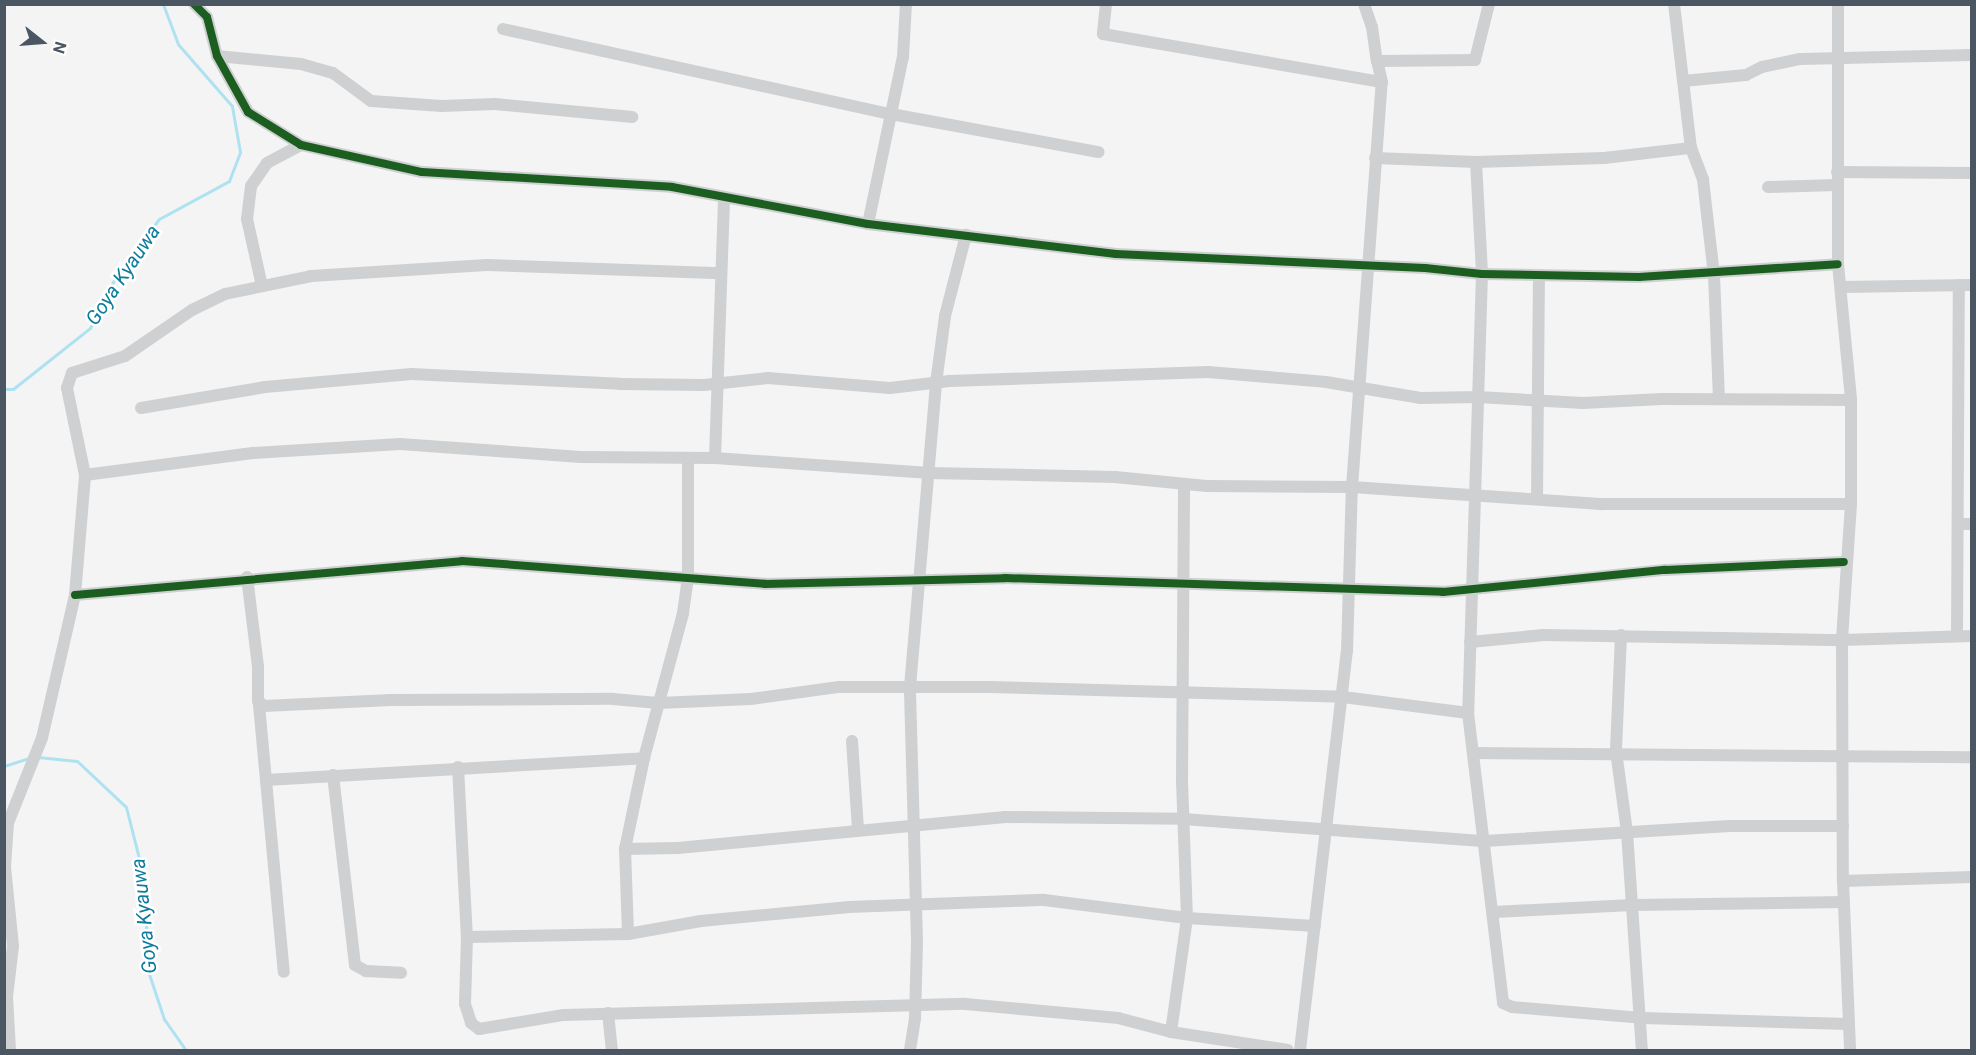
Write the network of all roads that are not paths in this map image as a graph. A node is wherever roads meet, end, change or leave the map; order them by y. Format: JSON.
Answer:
{"nodes":[{"id":1,"x":194,"y":4,"type":"edge"},
{"id":2,"x":906,"y":4,"type":"edge"},
{"id":3,"x":1106,"y":4,"type":"edge"},
{"id":4,"x":1364,"y":4,"type":"edge"},
{"id":5,"x":1489,"y":4,"type":"edge"},
{"id":6,"x":1674,"y":4,"type":"edge"},
{"id":7,"x":1838,"y":4,"type":"edge"},
{"id":8,"x":503,"y":29,"type":"dead end"},
{"id":9,"x":1971,"y":55,"type":"edge"},
{"id":10,"x":217,"y":56,"type":"junction"},
{"id":11,"x":1838,"y":58,"type":"junction"},
{"id":12,"x":1377,"y":61,"type":"junction"},
{"id":13,"x":1683,"y":81,"type":"junction"},
{"id":14,"x":1382,"y":82,"type":"junction"},
{"id":15,"x":891,"y":114,"type":"junction"},
{"id":16,"x":632,"y":117,"type":"dead end"},
{"id":17,"x":301,"y":145,"type":"junction"},
{"id":18,"x":1691,"y":148,"type":"junction"},
{"id":19,"x":1099,"y":152,"type":"dead end"},
{"id":20,"x":1375,"y":158,"type":"junction"},
{"id":21,"x":1476,"y":162,"type":"junction"},
{"id":22,"x":1837,"y":172,"type":"junction"},
{"id":23,"x":1971,"y":174,"type":"edge"},
{"id":24,"x":1837,"y":185,"type":"junction"},
{"id":25,"x":1768,"y":187,"type":"dead end"},
{"id":26,"x":724,"y":198,"type":"junction"},
{"id":27,"x":868,"y":224,"type":"junction"},
{"id":28,"x":966,"y":235,"type":"junction"},
{"id":29,"x":1839,"y":264,"type":"junction"},
{"id":30,"x":1368,"y":265,"type":"junction"},
{"id":31,"x":721,"y":273,"type":"junction"},
{"id":32,"x":1482,"y":274,"type":"junction"},
{"id":33,"x":1539,"y":275,"type":"junction"},
{"id":34,"x":1714,"y":275,"type":"junction"},
{"id":35,"x":1965,"y":285,"type":"edge"},
{"id":36,"x":262,"y":286,"type":"junction"},
{"id":37,"x":1842,"y":287,"type":"junction"},
{"id":38,"x":936,"y":383,"type":"junction"},
{"id":39,"x":720,"y":384,"type":"junction"},
{"id":40,"x":1360,"y":389,"type":"junction"},
{"id":41,"x":1478,"y":397,"type":"junction"},
{"id":42,"x":1719,"y":399,"type":"junction"},
{"id":43,"x":1851,"y":400,"type":"junction"},
{"id":44,"x":1540,"y":401,"type":"junction"},
{"id":45,"x":1966,"y":405,"type":"edge"},
{"id":46,"x":141,"y":408,"type":"dead end"},
{"id":47,"x":688,"y":458,"type":"junction"},
{"id":48,"x":715,"y":458,"type":"junction"},
{"id":49,"x":929,"y":473,"type":"junction"},
{"id":50,"x":85,"y":475,"type":"junction"},
{"id":51,"x":1184,"y":484,"type":"junction"},
{"id":52,"x":1352,"y":488,"type":"junction"},
{"id":53,"x":1476,"y":498,"type":"junction"},
{"id":54,"x":1537,"y":500,"type":"junction"},
{"id":55,"x":1851,"y":504,"type":"junction"},
{"id":56,"x":1965,"y":524,"type":"edge"},
{"id":57,"x":1844,"y":562,"type":"junction"},
{"id":58,"x":688,"y":576,"type":"junction"},
{"id":59,"x":247,"y":577,"type":"junction"},
{"id":60,"x":920,"y":579,"type":"junction"},
{"id":61,"x":1186,"y":581,"type":"junction"},
{"id":62,"x":1351,"y":588,"type":"junction"},
{"id":63,"x":1470,"y":590,"type":"junction"},
{"id":64,"x":75,"y":595,"type":"junction"},
{"id":65,"x":1621,"y":634,"type":"junction"},
{"id":66,"x":1957,"y":636,"type":"junction"},
{"id":67,"x":1971,"y":636,"type":"edge"},
{"id":68,"x":1842,"y":640,"type":"junction"},
{"id":69,"x":1470,"y":642,"type":"junction"},
{"id":70,"x":910,"y":687,"type":"junction"},
{"id":71,"x":1183,"y":691,"type":"junction"},
{"id":72,"x":1343,"y":697,"type":"junction"},
{"id":73,"x":658,"y":703,"type":"junction"},
{"id":74,"x":259,"y":705,"type":"junction"},
{"id":75,"x":1468,"y":712,"type":"junction"},
{"id":76,"x":852,"y":741,"type":"dead end"},
{"id":77,"x":1616,"y":751,"type":"junction"},
{"id":78,"x":1473,"y":753,"type":"junction"},
{"id":79,"x":1971,"y":757,"type":"edge"},
{"id":80,"x":644,"y":758,"type":"junction"},
{"id":81,"x":1842,"y":758,"type":"junction"},
{"id":82,"x":458,"y":767,"type":"junction"},
{"id":83,"x":333,"y":775,"type":"junction"},
{"id":84,"x":266,"y":780,"type":"junction"},
{"id":85,"x":1183,"y":819,"type":"junction"},
{"id":86,"x":913,"y":822,"type":"junction"},
{"id":87,"x":1843,"y":826,"type":"junction"},
{"id":88,"x":858,"y":828,"type":"junction"},
{"id":89,"x":1329,"y":828,"type":"junction"},
{"id":90,"x":1627,"y":832,"type":"junction"},
{"id":91,"x":1485,"y":841,"type":"junction"},
{"id":92,"x":625,"y":849,"type":"junction"},
{"id":93,"x":1971,"y":877,"type":"edge"},
{"id":94,"x":1843,"y":881,"type":"junction"},
{"id":95,"x":1844,"y":902,"type":"junction"},
{"id":96,"x":914,"y":903,"type":"junction"},
{"id":97,"x":1632,"y":905,"type":"junction"},
{"id":98,"x":1494,"y":912,"type":"junction"},
{"id":99,"x":1187,"y":918,"type":"junction"},
{"id":100,"x":1315,"y":926,"type":"junction"},
{"id":101,"x":628,"y":934,"type":"junction"},
{"id":102,"x":467,"y":937,"type":"junction"},
{"id":103,"x":284,"y":972,"type":"dead end"},
{"id":104,"x":401,"y":973,"type":"dead end"},
{"id":105,"x":915,"y":1004,"type":"junction"},
{"id":106,"x":608,"y":1013,"type":"junction"},
{"id":107,"x":1642,"y":1018,"type":"junction"},
{"id":108,"x":1848,"y":1024,"type":"junction"},
{"id":109,"x":1171,"y":1032,"type":"junction"},
{"id":110,"x":10,"y":1050,"type":"edge"},
{"id":111,"x":612,"y":1050,"type":"edge"},
{"id":112,"x":910,"y":1050,"type":"edge"},
{"id":113,"x":1288,"y":1050,"type":"edge"},
{"id":114,"x":1300,"y":1050,"type":"edge"},
{"id":115,"x":1642,"y":1050,"type":"edge"},
{"id":116,"x":1850,"y":1050,"type":"edge"}],
"edges":[{"from":1,"to":10,"type":"street"},
{"from":2,"to":15,"type":"street"},
{"from":3,"to":14,"type":"street"},
{"from":4,"to":12,"type":"street"},
{"from":5,"to":12,"type":"street"},
{"from":6,"to":13,"type":"street"},
{"from":7,"to":11,"type":"street"},
{"from":8,"to":15,"type":"street"},
{"from":9,"to":11,"type":"street"},
{"from":10,"to":16,"type":"street"},
{"from":10,"to":17,"type":"street"},
{"from":11,"to":13,"type":"street"},
{"from":11,"to":22,"type":"street"},
{"from":12,"to":14,"type":"street"},
{"from":13,"to":18,"type":"street"},
{"from":14,"to":20,"type":"street"},
{"from":15,"to":19,"type":"street"},
{"from":15,"to":27,"type":"street"},
{"from":17,"to":26,"type":"street"},
{"from":17,"to":36,"type":"street"},
{"from":18,"to":21,"type":"street"},
{"from":18,"to":34,"type":"street"},
{"from":20,"to":21,"type":"street"},
{"from":20,"to":30,"type":"street"},
{"from":21,"to":32,"type":"street"},
{"from":22,"to":23,"type":"street"},
{"from":22,"to":24,"type":"street"},
{"from":24,"to":25,"type":"street"},
{"from":24,"to":29,"type":"street"},
{"from":26,"to":27,"type":"street"},
{"from":26,"to":31,"type":"street"},
{"from":27,"to":28,"type":"street"},
{"from":28,"to":30,"type":"street"},
{"from":28,"to":38,"type":"street"},
{"from":29,"to":34,"type":"street"},
{"from":29,"to":37,"type":"street"},
{"from":30,"to":32,"type":"street"},
{"from":30,"to":40,"type":"street"},
{"from":31,"to":36,"type":"street"},
{"from":31,"to":39,"type":"street"},
{"from":32,"to":33,"type":"street"},
{"from":32,"to":41,"type":"street"},
{"from":33,"to":34,"type":"street"},
{"from":33,"to":44,"type":"street"},
{"from":34,"to":42,"type":"street"},
{"from":35,"to":37,"type":"street"},
{"from":35,"to":45,"type":"street"},
{"from":36,"to":50,"type":"street"},
{"from":37,"to":43,"type":"street"},
{"from":38,"to":39,"type":"street"},
{"from":38,"to":40,"type":"street"},
{"from":38,"to":49,"type":"street"},
{"from":39,"to":46,"type":"street"},
{"from":39,"to":48,"type":"street"},
{"from":40,"to":41,"type":"street"},
{"from":40,"to":52,"type":"street"},
{"from":41,"to":44,"type":"street"},
{"from":41,"to":53,"type":"street"},
{"from":42,"to":43,"type":"street"},
{"from":42,"to":44,"type":"street"},
{"from":43,"to":55,"type":"street"},
{"from":44,"to":54,"type":"street"},
{"from":45,"to":56,"type":"street"},
{"from":47,"to":48,"type":"street"},
{"from":47,"to":50,"type":"street"},
{"from":47,"to":58,"type":"street"},
{"from":48,"to":49,"type":"street"},
{"from":49,"to":51,"type":"street"},
{"from":49,"to":60,"type":"street"},
{"from":50,"to":64,"type":"street"},
{"from":51,"to":52,"type":"street"},
{"from":51,"to":61,"type":"street"},
{"from":52,"to":53,"type":"street"},
{"from":52,"to":62,"type":"street"},
{"from":53,"to":54,"type":"street"},
{"from":53,"to":63,"type":"street"},
{"from":54,"to":55,"type":"street"},
{"from":55,"to":57,"type":"street"},
{"from":56,"to":66,"type":"street"},
{"from":57,"to":63,"type":"street"},
{"from":57,"to":68,"type":"street"},
{"from":58,"to":59,"type":"street"},
{"from":58,"to":60,"type":"street"},
{"from":58,"to":73,"type":"street"},
{"from":59,"to":64,"type":"street"},
{"from":59,"to":74,"type":"street"},
{"from":60,"to":61,"type":"street"},
{"from":60,"to":70,"type":"street"},
{"from":61,"to":62,"type":"street"},
{"from":61,"to":71,"type":"street"},
{"from":62,"to":63,"type":"street"},
{"from":62,"to":72,"type":"street"},
{"from":63,"to":69,"type":"street"},
{"from":64,"to":110,"type":"street"},
{"from":65,"to":68,"type":"street"},
{"from":65,"to":69,"type":"street"},
{"from":65,"to":77,"type":"street"},
{"from":66,"to":67,"type":"street"},
{"from":66,"to":68,"type":"street"},
{"from":68,"to":81,"type":"street"},
{"from":69,"to":75,"type":"street"},
{"from":70,"to":71,"type":"street"},
{"from":70,"to":73,"type":"street"},
{"from":70,"to":86,"type":"street"},
{"from":71,"to":72,"type":"street"},
{"from":71,"to":85,"type":"street"},
{"from":72,"to":75,"type":"street"},
{"from":72,"to":89,"type":"street"},
{"from":73,"to":74,"type":"street"},
{"from":73,"to":80,"type":"street"},
{"from":74,"to":84,"type":"street"},
{"from":75,"to":78,"type":"street"},
{"from":76,"to":88,"type":"street"},
{"from":77,"to":78,"type":"street"},
{"from":77,"to":81,"type":"street"},
{"from":77,"to":90,"type":"street"},
{"from":78,"to":91,"type":"street"},
{"from":79,"to":81,"type":"street"},
{"from":80,"to":82,"type":"street"},
{"from":80,"to":92,"type":"street"},
{"from":81,"to":87,"type":"street"},
{"from":82,"to":83,"type":"street"},
{"from":82,"to":102,"type":"street"},
{"from":83,"to":84,"type":"street"},
{"from":83,"to":104,"type":"street"},
{"from":84,"to":103,"type":"street"},
{"from":85,"to":86,"type":"street"},
{"from":85,"to":89,"type":"street"},
{"from":85,"to":99,"type":"street"},
{"from":86,"to":88,"type":"street"},
{"from":86,"to":96,"type":"street"},
{"from":87,"to":90,"type":"street"},
{"from":87,"to":94,"type":"street"},
{"from":88,"to":92,"type":"street"},
{"from":89,"to":91,"type":"street"},
{"from":89,"to":100,"type":"street"},
{"from":90,"to":91,"type":"street"},
{"from":90,"to":97,"type":"street"},
{"from":91,"to":98,"type":"street"},
{"from":92,"to":101,"type":"street"},
{"from":93,"to":94,"type":"street"},
{"from":94,"to":95,"type":"street"},
{"from":95,"to":97,"type":"street"},
{"from":95,"to":108,"type":"street"},
{"from":96,"to":99,"type":"street"},
{"from":96,"to":101,"type":"street"},
{"from":96,"to":105,"type":"street"},
{"from":97,"to":98,"type":"street"},
{"from":97,"to":107,"type":"street"},
{"from":98,"to":107,"type":"street"},
{"from":99,"to":100,"type":"street"},
{"from":99,"to":109,"type":"street"},
{"from":100,"to":114,"type":"street"},
{"from":101,"to":102,"type":"street"},
{"from":102,"to":106,"type":"street"},
{"from":105,"to":106,"type":"street"},
{"from":105,"to":109,"type":"street"},
{"from":105,"to":112,"type":"street"},
{"from":106,"to":111,"type":"street"},
{"from":107,"to":108,"type":"street"},
{"from":107,"to":115,"type":"street"},
{"from":108,"to":116,"type":"street"},
{"from":109,"to":113,"type":"street"}]}
